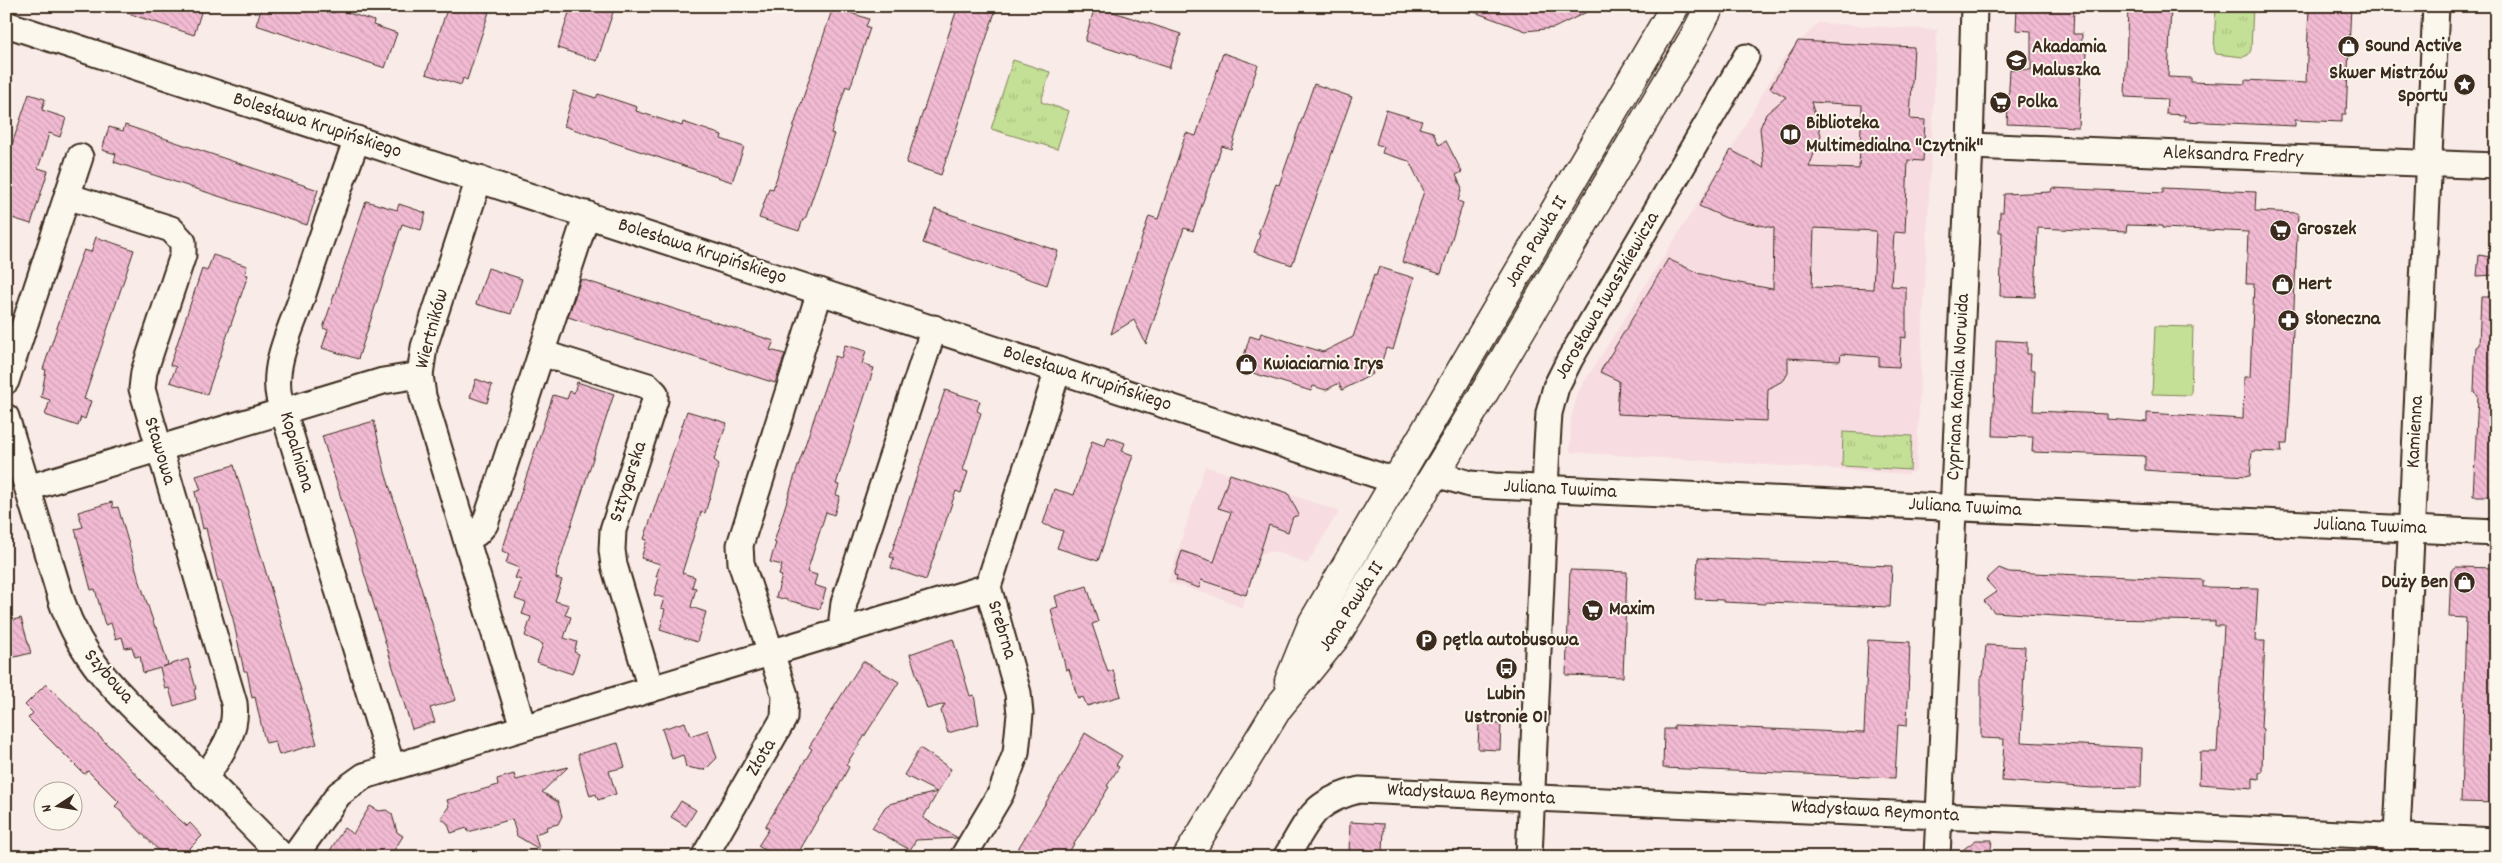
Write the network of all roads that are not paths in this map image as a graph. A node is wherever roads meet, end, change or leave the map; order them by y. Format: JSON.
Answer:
{"nodes":[{"id":1,"x":1675,"y":6,"type":"edge"},
{"id":2,"x":1710,"y":6,"type":"edge"},
{"id":3,"x":1974,"y":6,"type":"edge"},
{"id":4,"x":2436,"y":6,"type":"edge"},
{"id":5,"x":6,"y":24,"type":"edge"},
{"id":6,"x":1746,"y":57,"type":"dead end"},
{"id":7,"x":357,"y":139,"type":"junction"},
{"id":8,"x":1970,"y":146,"type":"junction"},
{"id":9,"x":80,"y":157,"type":"dead end"},
{"id":10,"x":2428,"y":163,"type":"junction"},
{"id":11,"x":2496,"y":166,"type":"edge"},
{"id":12,"x":480,"y":179,"type":"junction"},
{"id":13,"x":67,"y":196,"type":"junction"},
{"id":14,"x":587,"y":214,"type":"junction"},
{"id":15,"x":820,"y":291,"type":"junction"},
{"id":16,"x":934,"y":328,"type":"junction"},
{"id":17,"x":542,"y":353,"type":"junction"},
{"id":18,"x":1058,"y":370,"type":"junction"},
{"id":19,"x":420,"y":375,"type":"junction"},
{"id":20,"x":6,"y":381,"type":"edge"},
{"id":21,"x":283,"y":410,"type":"junction"},
{"id":22,"x":6,"y":417,"type":"edge"},
{"id":23,"x":158,"y":449,"type":"junction"},
{"id":24,"x":1436,"y":474,"type":"junction"},
{"id":25,"x":1398,"y":478,"type":"junction"},
{"id":26,"x":28,"y":488,"type":"junction"},
{"id":27,"x":1545,"y":489,"type":"junction"},
{"id":28,"x":1954,"y":507,"type":"junction"},
{"id":29,"x":2412,"y":528,"type":"junction"},
{"id":30,"x":2496,"y":533,"type":"edge"},
{"id":31,"x":466,"y":538,"type":"junction"},
{"id":32,"x":988,"y":587,"type":"junction"},
{"id":33,"x":844,"y":630,"type":"junction"},
{"id":34,"x":769,"y":653,"type":"junction"},
{"id":35,"x":651,"y":689,"type":"junction"},
{"id":36,"x":1278,"y":708,"type":"junction"},
{"id":37,"x":523,"y":727,"type":"junction"},
{"id":38,"x":392,"y":767,"type":"junction"},
{"id":39,"x":205,"y":778,"type":"junction"},
{"id":40,"x":1532,"y":798,"type":"junction"},
{"id":41,"x":1939,"y":815,"type":"junction"},
{"id":42,"x":2496,"y":841,"type":"edge"},
{"id":43,"x":2397,"y":846,"type":"edge"},
{"id":44,"x":283,"y":857,"type":"edge"},
{"id":45,"x":294,"y":857,"type":"edge"},
{"id":46,"x":704,"y":857,"type":"edge"},
{"id":47,"x":963,"y":857,"type":"edge"},
{"id":48,"x":1187,"y":857,"type":"edge"},
{"id":49,"x":1286,"y":857,"type":"edge"},
{"id":50,"x":1529,"y":857,"type":"edge"},
{"id":51,"x":1937,"y":857,"type":"edge"}],
"edges":[{"from":1,"to":25,"type":"street","name":"Jana Pawła II"},
{"from":2,"to":24,"type":"street","name":"Jana Pawła II"},
{"from":3,"to":8,"type":"street","name":"Cypriana Kamila Norwida"},
{"from":4,"to":10,"type":"street","name":"Kamienna"},
{"from":5,"to":7,"type":"street","name":"Bolesława Krupińskiego"},
{"from":6,"to":27,"type":"street","name":"Jarosława Iwaszkiewicza"},
{"from":7,"to":12,"type":"street","name":"Bolesława Krupińskiego"},
{"from":7,"to":21,"type":"street","name":"Kopalniana"},
{"from":8,"to":10,"type":"street","name":"Aleksandra Fredry"},
{"from":8,"to":28,"type":"street","name":"Cypriana Kamila Norwida"},
{"from":9,"to":13,"type":"street"},
{"from":10,"to":11,"type":"street","name":"Aleksandra Fredry"},
{"from":10,"to":29,"type":"street","name":"Kamienna"},
{"from":12,"to":14,"type":"street","name":"Bolesława Krupińskiego"},
{"from":12,"to":19,"type":"street","name":"Wiertników"},
{"from":13,"to":20,"type":"street"},
{"from":13,"to":23,"type":"street","name":"Stawowa"},
{"from":14,"to":15,"type":"street","name":"Bolesława Krupińskiego"},
{"from":14,"to":17,"type":"street"},
{"from":15,"to":16,"type":"street","name":"Bolesława Krupińskiego"},
{"from":15,"to":34,"type":"street"},
{"from":16,"to":18,"type":"street","name":"Bolesława Krupińskiego"},
{"from":16,"to":33,"type":"street"},
{"from":17,"to":31,"type":"street"},
{"from":17,"to":35,"type":"street","name":"Sztygarska"},
{"from":18,"to":25,"type":"street","name":"Bolesława Krupińskiego"},
{"from":18,"to":32,"type":"street","name":"Srebrna"},
{"from":19,"to":21,"type":"street"},
{"from":19,"to":31,"type":"street","name":"Wiertników"},
{"from":21,"to":23,"type":"street"},
{"from":21,"to":38,"type":"street","name":"Kopalniana"},
{"from":22,"to":26,"type":"street","name":"Szybowa"},
{"from":23,"to":26,"type":"street"},
{"from":23,"to":39,"type":"street","name":"Stawowa"},
{"from":24,"to":25,"type":"street"},
{"from":24,"to":27,"type":"street","name":"Juliana Tuwima"},
{"from":24,"to":36,"type":"street","name":"Jana Pawła II"},
{"from":25,"to":36,"type":"street","name":"Jana Pawła II"},
{"from":26,"to":39,"type":"street","name":"Szybowa"},
{"from":27,"to":28,"type":"street","name":"Juliana Tuwima"},
{"from":27,"to":40,"type":"street","name":"Jarosława Iwaszkiewicza"},
{"from":28,"to":29,"type":"street","name":"Juliana Tuwima"},
{"from":28,"to":41,"type":"street","name":"Cypriana Kamila Norwida"},
{"from":29,"to":30,"type":"street","name":"Juliana Tuwima"},
{"from":29,"to":43,"type":"street","name":"Kamienna"},
{"from":31,"to":37,"type":"street","name":"Wiertników"},
{"from":32,"to":33,"type":"street"},
{"from":32,"to":47,"type":"street","name":"Srebrna"},
{"from":33,"to":34,"type":"street"},
{"from":34,"to":35,"type":"street"},
{"from":34,"to":46,"type":"street","name":"Złota"},
{"from":35,"to":37,"type":"street"},
{"from":36,"to":48,"type":"street","name":"Jana Pawła II"},
{"from":37,"to":38,"type":"street"},
{"from":38,"to":45,"type":"street"},
{"from":39,"to":44,"type":"street","name":"Szybowa"},
{"from":40,"to":41,"type":"street","name":"Władysława Reymonta"},
{"from":40,"to":49,"type":"street","name":"Władysława Reymonta"},
{"from":40,"to":50,"type":"street","name":"Jarosława Iwaszkiewicza"},
{"from":41,"to":43,"type":"street","name":"Władysława Reymonta"},
{"from":41,"to":51,"type":"street","name":"Cypriana Kamila Norwida"},
{"from":42,"to":43,"type":"street","name":"Władysława Reymonta"}]}
